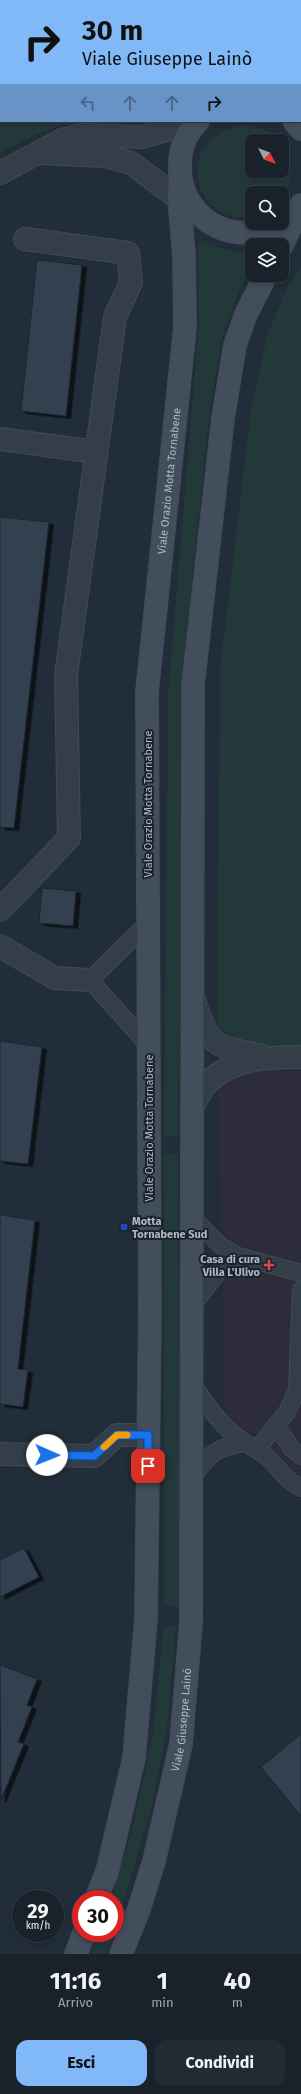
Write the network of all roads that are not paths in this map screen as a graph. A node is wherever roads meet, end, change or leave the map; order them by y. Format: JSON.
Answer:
{"nodes":[{"id":1,"x":188,"y":122,"type":"edge"},
{"id":2,"x":197,"y":122,"type":"edge"},
{"id":3,"x":40,"y":153,"type":"junction"},
{"id":4,"x":0,"y":173,"type":"edge"},
{"id":5,"x":180,"y":174,"type":"junction"},
{"id":6,"x":179,"y":198,"type":"junction"},
{"id":7,"x":301,"y":204,"type":"edge"},
{"id":8,"x":200,"y":215,"type":"junction"},
{"id":9,"x":289,"y":217,"type":"edge"},
{"id":10,"x":266,"y":230,"type":"edge"},
{"id":11,"x":285,"y":238,"type":"edge"},
{"id":12,"x":25,"y":239,"type":"dead end"},
{"id":13,"x":262,"y":282,"type":"edge"},
{"id":14,"x":0,"y":439,"type":"edge"},
{"id":15,"x":96,"y":452,"type":"junction"},
{"id":16,"x":0,"y":910,"type":"edge"},
{"id":17,"x":148,"y":923,"type":"junction"},
{"id":18,"x":0,"y":946,"type":"edge"},
{"id":19,"x":90,"y":980,"type":"junction"},
{"id":20,"x":193,"y":994,"type":"junction"},
{"id":21,"x":149,"y":1046,"type":"junction"},
{"id":22,"x":272,"y":1057,"type":"junction"},
{"id":23,"x":301,"y":1057,"type":"edge"},
{"id":24,"x":193,"y":1106,"type":"junction"},
{"id":25,"x":192,"y":1217,"type":"junction"},
{"id":26,"x":238,"y":1256,"type":"junction"},
{"id":27,"x":301,"y":1272,"type":"edge"},
{"id":28,"x":301,"y":1290,"type":"edge"},
{"id":29,"x":192,"y":1306,"type":"junction"},
{"id":30,"x":192,"y":1384,"type":"junction"},
{"id":31,"x":299,"y":1391,"type":"edge"},
{"id":32,"x":276,"y":1426,"type":"junction"},
{"id":33,"x":148,"y":1435,"type":"junction"},
{"id":34,"x":251,"y":1446,"type":"junction"},
{"id":35,"x":0,"y":1454,"type":"edge"},
{"id":36,"x":301,"y":1456,"type":"edge"},
{"id":37,"x":192,"y":1478,"type":"junction"},
{"id":38,"x":301,"y":1488,"type":"edge"},
{"id":39,"x":100,"y":1890,"type":"edge"},
{"id":40,"x":81,"y":1942,"type":"edge"},
{"id":41,"x":76,"y":1954,"type":"edge"},
{"id":42,"x":121,"y":1954,"type":"edge"}],
"edges":[{"from":1,"to":3,"type":"street"},
{"from":2,"to":5,"type":"main road"},
{"from":3,"to":4,"type":"street"},
{"from":3,"to":6,"type":"street"},
{"from":5,"to":6,"type":"main road","name":"Viale Orazio Motta Tornabene"},
{"from":5,"to":8,"type":"main road"},
{"from":6,"to":8,"type":"street"},
{"from":6,"to":17,"type":"main road","name":"Viale Orazio Motta Tornabene"},
{"from":7,"to":9,"type":"main road"},
{"from":7,"to":11,"type":"main road"},
{"from":8,"to":10,"type":"main road"},
{"from":12,"to":15,"type":"street"},
{"from":13,"to":20,"type":"main road"},
{"from":14,"to":15,"type":"street"},
{"from":15,"to":16,"type":"street"},
{"from":17,"to":19,"type":"lane"},
{"from":17,"to":21,"type":"main road","name":"Viale Orazio Motta Tornabene"},
{"from":18,"to":19,"type":"street"},
{"from":19,"to":21,"type":"lane"},
{"from":20,"to":22,"type":"street"},
{"from":20,"to":24,"type":"main road"},
{"from":21,"to":33,"type":"main road","name":"Viale Orazio Motta Tornabene"},
{"from":22,"to":23,"type":"street"},
{"from":22,"to":24,"type":"street"},
{"from":24,"to":25,"type":"main road"},
{"from":25,"to":26,"type":"lane"},
{"from":25,"to":29,"type":"main road"},
{"from":26,"to":27,"type":"lane"},
{"from":26,"to":29,"type":"lane"},
{"from":28,"to":31,"type":"lane"},
{"from":29,"to":30,"type":"main road"},
{"from":30,"to":34,"type":"lane"},
{"from":30,"to":37,"type":"main road"},
{"from":31,"to":32,"type":"lane"},
{"from":32,"to":34,"type":"lane"},
{"from":32,"to":36,"type":"lane"},
{"from":33,"to":35,"type":"street"},
{"from":33,"to":39,"type":"main road"},
{"from":34,"to":37,"type":"lane"},
{"from":34,"to":38,"type":"lane"},
{"from":37,"to":42,"type":"main road","name":"Viale Giuseppe Lainò"},
{"from":40,"to":41,"type":"main road"}]}
